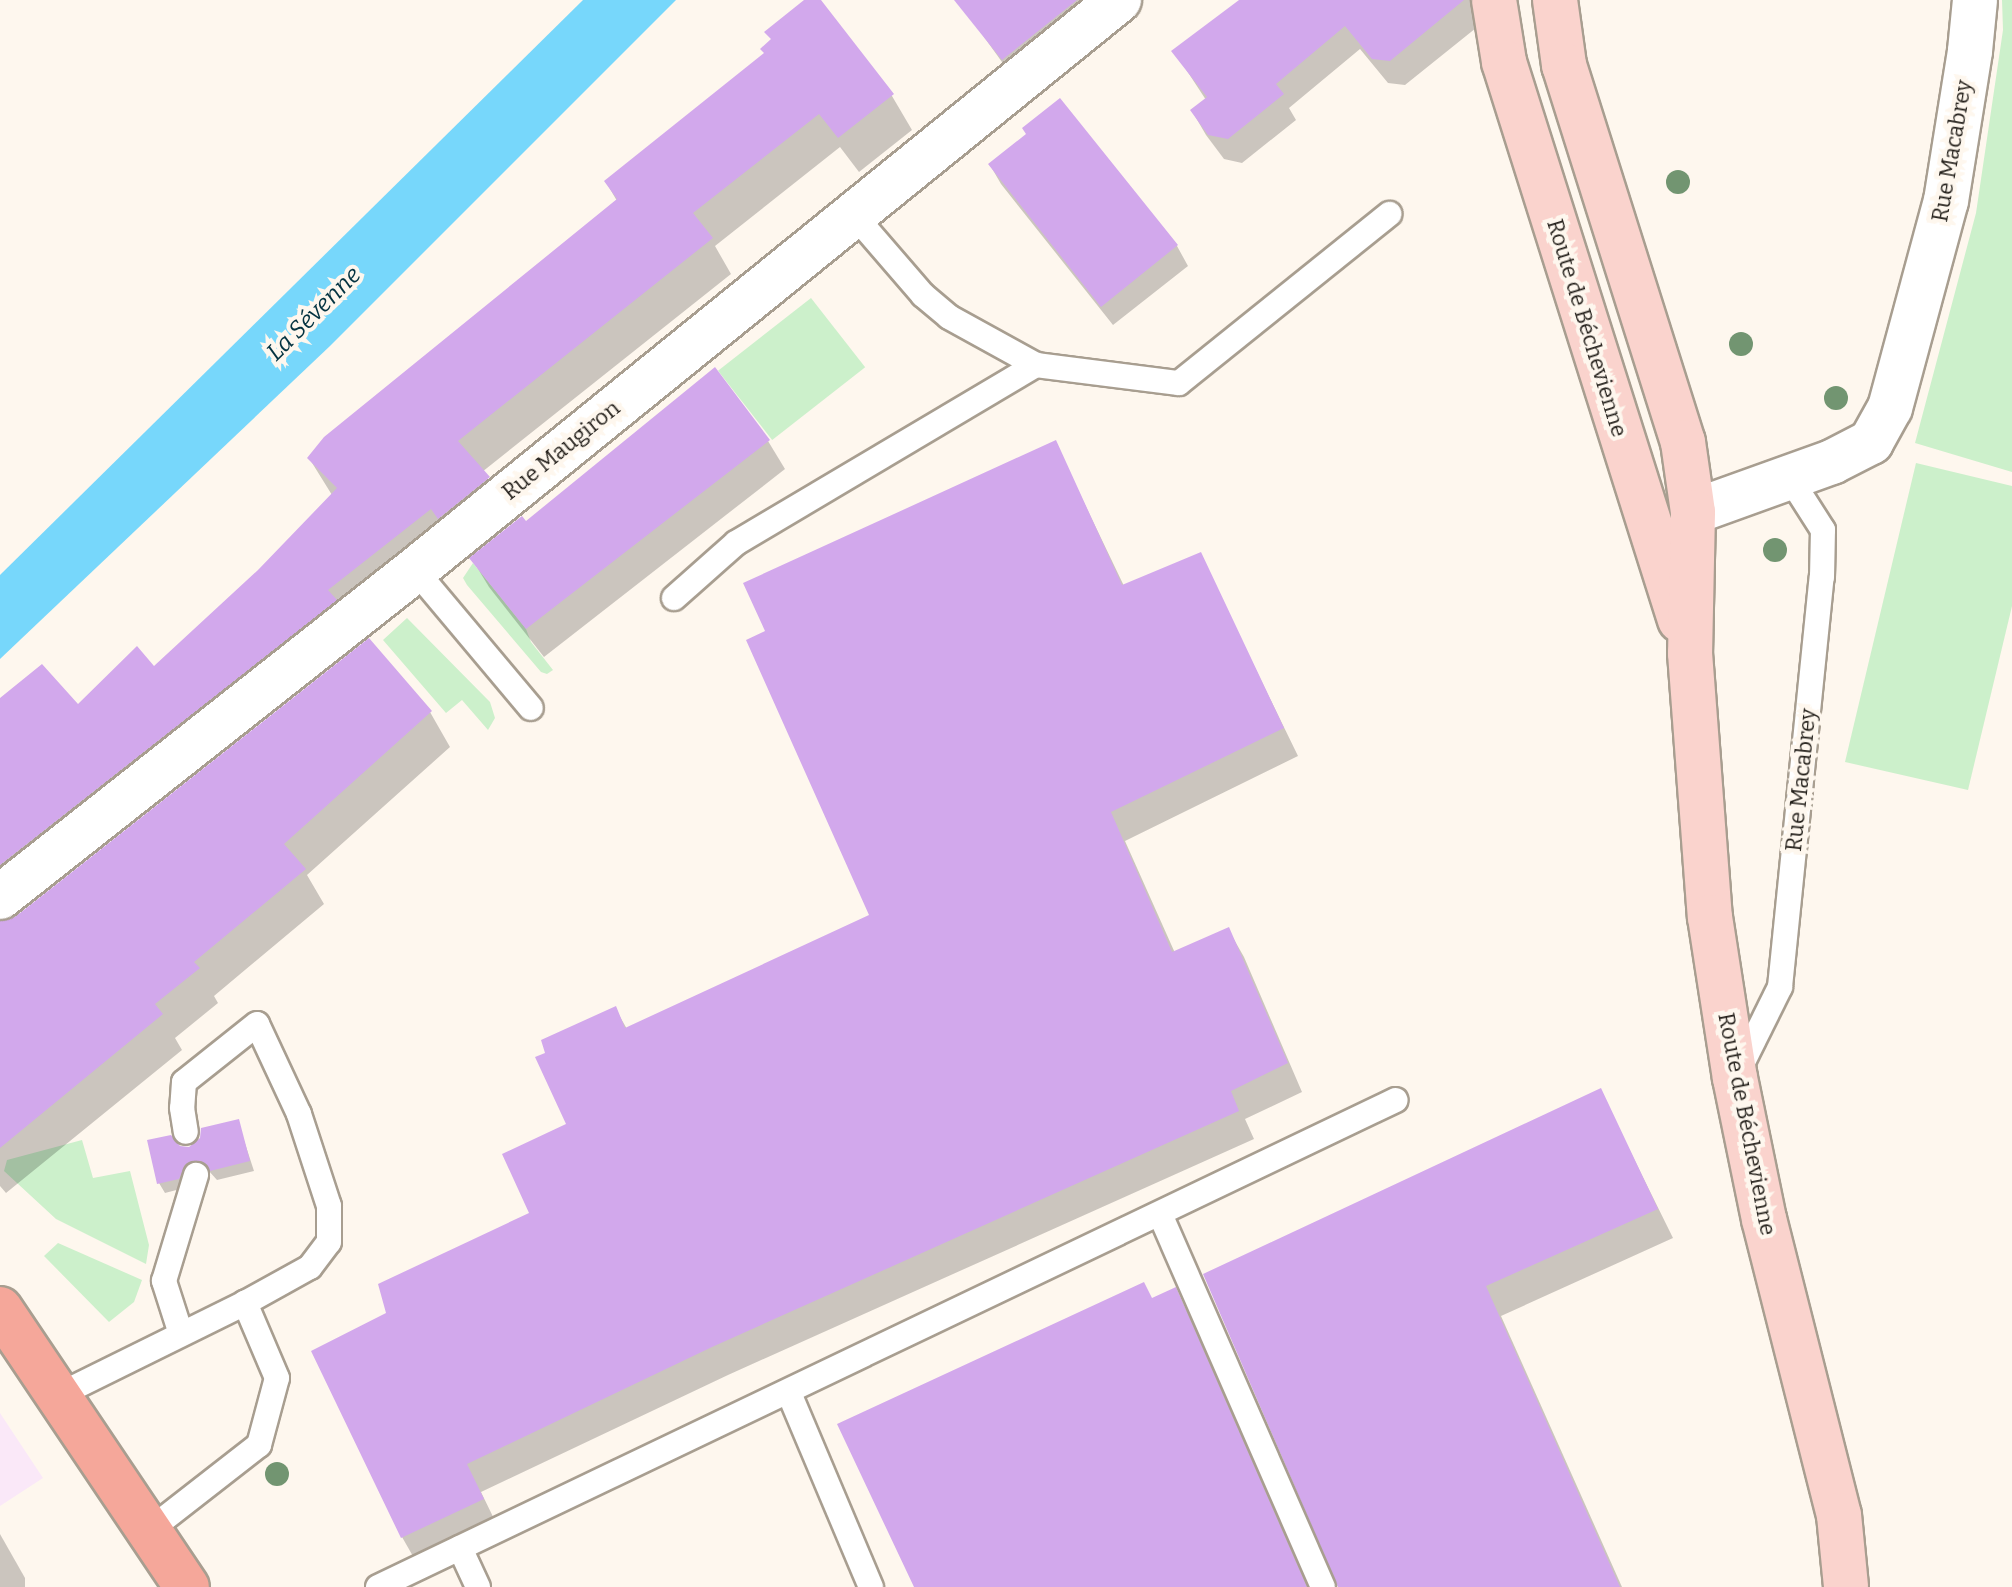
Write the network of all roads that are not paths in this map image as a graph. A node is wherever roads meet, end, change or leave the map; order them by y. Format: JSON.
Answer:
{"nodes":[{"id":1,"x":1119,"y":0,"type":"edge"},
{"id":2,"x":1494,"y":0,"type":"edge"},
{"id":3,"x":1555,"y":0,"type":"edge"},
{"id":4,"x":1975,"y":0,"type":"edge"},
{"id":5,"x":1389,"y":214,"type":"dead end"},
{"id":6,"x":854,"y":215,"type":"junction"},
{"id":7,"x":1036,"y":365,"type":"junction"},
{"id":8,"x":1791,"y":480,"type":"junction"},
{"id":9,"x":1693,"y":512,"type":"junction"},
{"id":10,"x":415,"y":570,"type":"junction"},
{"id":11,"x":674,"y":598,"type":"dead end"},
{"id":12,"x":1690,"y":653,"type":"junction"},
{"id":13,"x":531,"y":708,"type":"dead end"},
{"id":14,"x":0,"y":897,"type":"edge"},
{"id":15,"x":1735,"y":1078,"type":"junction"},
{"id":16,"x":1396,"y":1100,"type":"dead end"},
{"id":17,"x":186,"y":1132,"type":"dead end"},
{"id":18,"x":196,"y":1175,"type":"dead end"},
{"id":19,"x":1160,"y":1214,"type":"junction"},
{"id":20,"x":245,"y":1303,"type":"junction"},
{"id":21,"x":0,"y":1309,"type":"edge"},
{"id":22,"x":181,"y":1334,"type":"junction"},
{"id":23,"x":789,"y":1393,"type":"junction"},
{"id":24,"x":59,"y":1395,"type":"junction"},
{"id":25,"x":151,"y":1529,"type":"junction"},
{"id":26,"x":460,"y":1548,"type":"junction"},
{"id":27,"x":187,"y":1587,"type":"edge"},
{"id":28,"x":378,"y":1587,"type":"edge"},
{"id":29,"x":478,"y":1587,"type":"edge"},
{"id":30,"x":871,"y":1587,"type":"edge"},
{"id":31,"x":1323,"y":1587,"type":"edge"},
{"id":32,"x":1846,"y":1587,"type":"edge"}],
"edges":[{"from":1,"to":6,"type":"street","name":"Rue Maugiron"},
{"from":2,"to":12,"type":"street","name":"Route de Béchevienne"},
{"from":3,"to":9,"type":"street","name":"Route de Béchevienne"},
{"from":4,"to":8,"type":"street","name":"Rue Macabrey"},
{"from":5,"to":7,"type":"lane"},
{"from":6,"to":7,"type":"lane"},
{"from":6,"to":10,"type":"street","name":"Rue Maugiron"},
{"from":7,"to":11,"type":"lane"},
{"from":8,"to":9,"type":"street","name":"Rue Macabrey"},
{"from":8,"to":15,"type":"lane","name":"Rue Macabrey"},
{"from":9,"to":12,"type":"street","name":"Route de Béchevienne"},
{"from":10,"to":13,"type":"lane"},
{"from":10,"to":14,"type":"street","name":"Rue Maugiron"},
{"from":12,"to":15,"type":"street","name":"Route de Béchevienne"},
{"from":15,"to":32,"type":"street","name":"Route de Béchevienne"},
{"from":16,"to":19,"type":"lane"},
{"from":17,"to":20,"type":"lane"},
{"from":18,"to":22,"type":"lane"},
{"from":19,"to":23,"type":"lane"},
{"from":19,"to":31,"type":"lane"},
{"from":20,"to":22,"type":"lane"},
{"from":20,"to":25,"type":"lane"},
{"from":21,"to":24,"type":"main road"},
{"from":22,"to":24,"type":"lane"},
{"from":23,"to":26,"type":"lane"},
{"from":23,"to":30,"type":"lane"},
{"from":24,"to":25,"type":"main road"},
{"from":25,"to":27,"type":"main road"},
{"from":26,"to":28,"type":"lane"},
{"from":26,"to":29,"type":"lane"}]}
